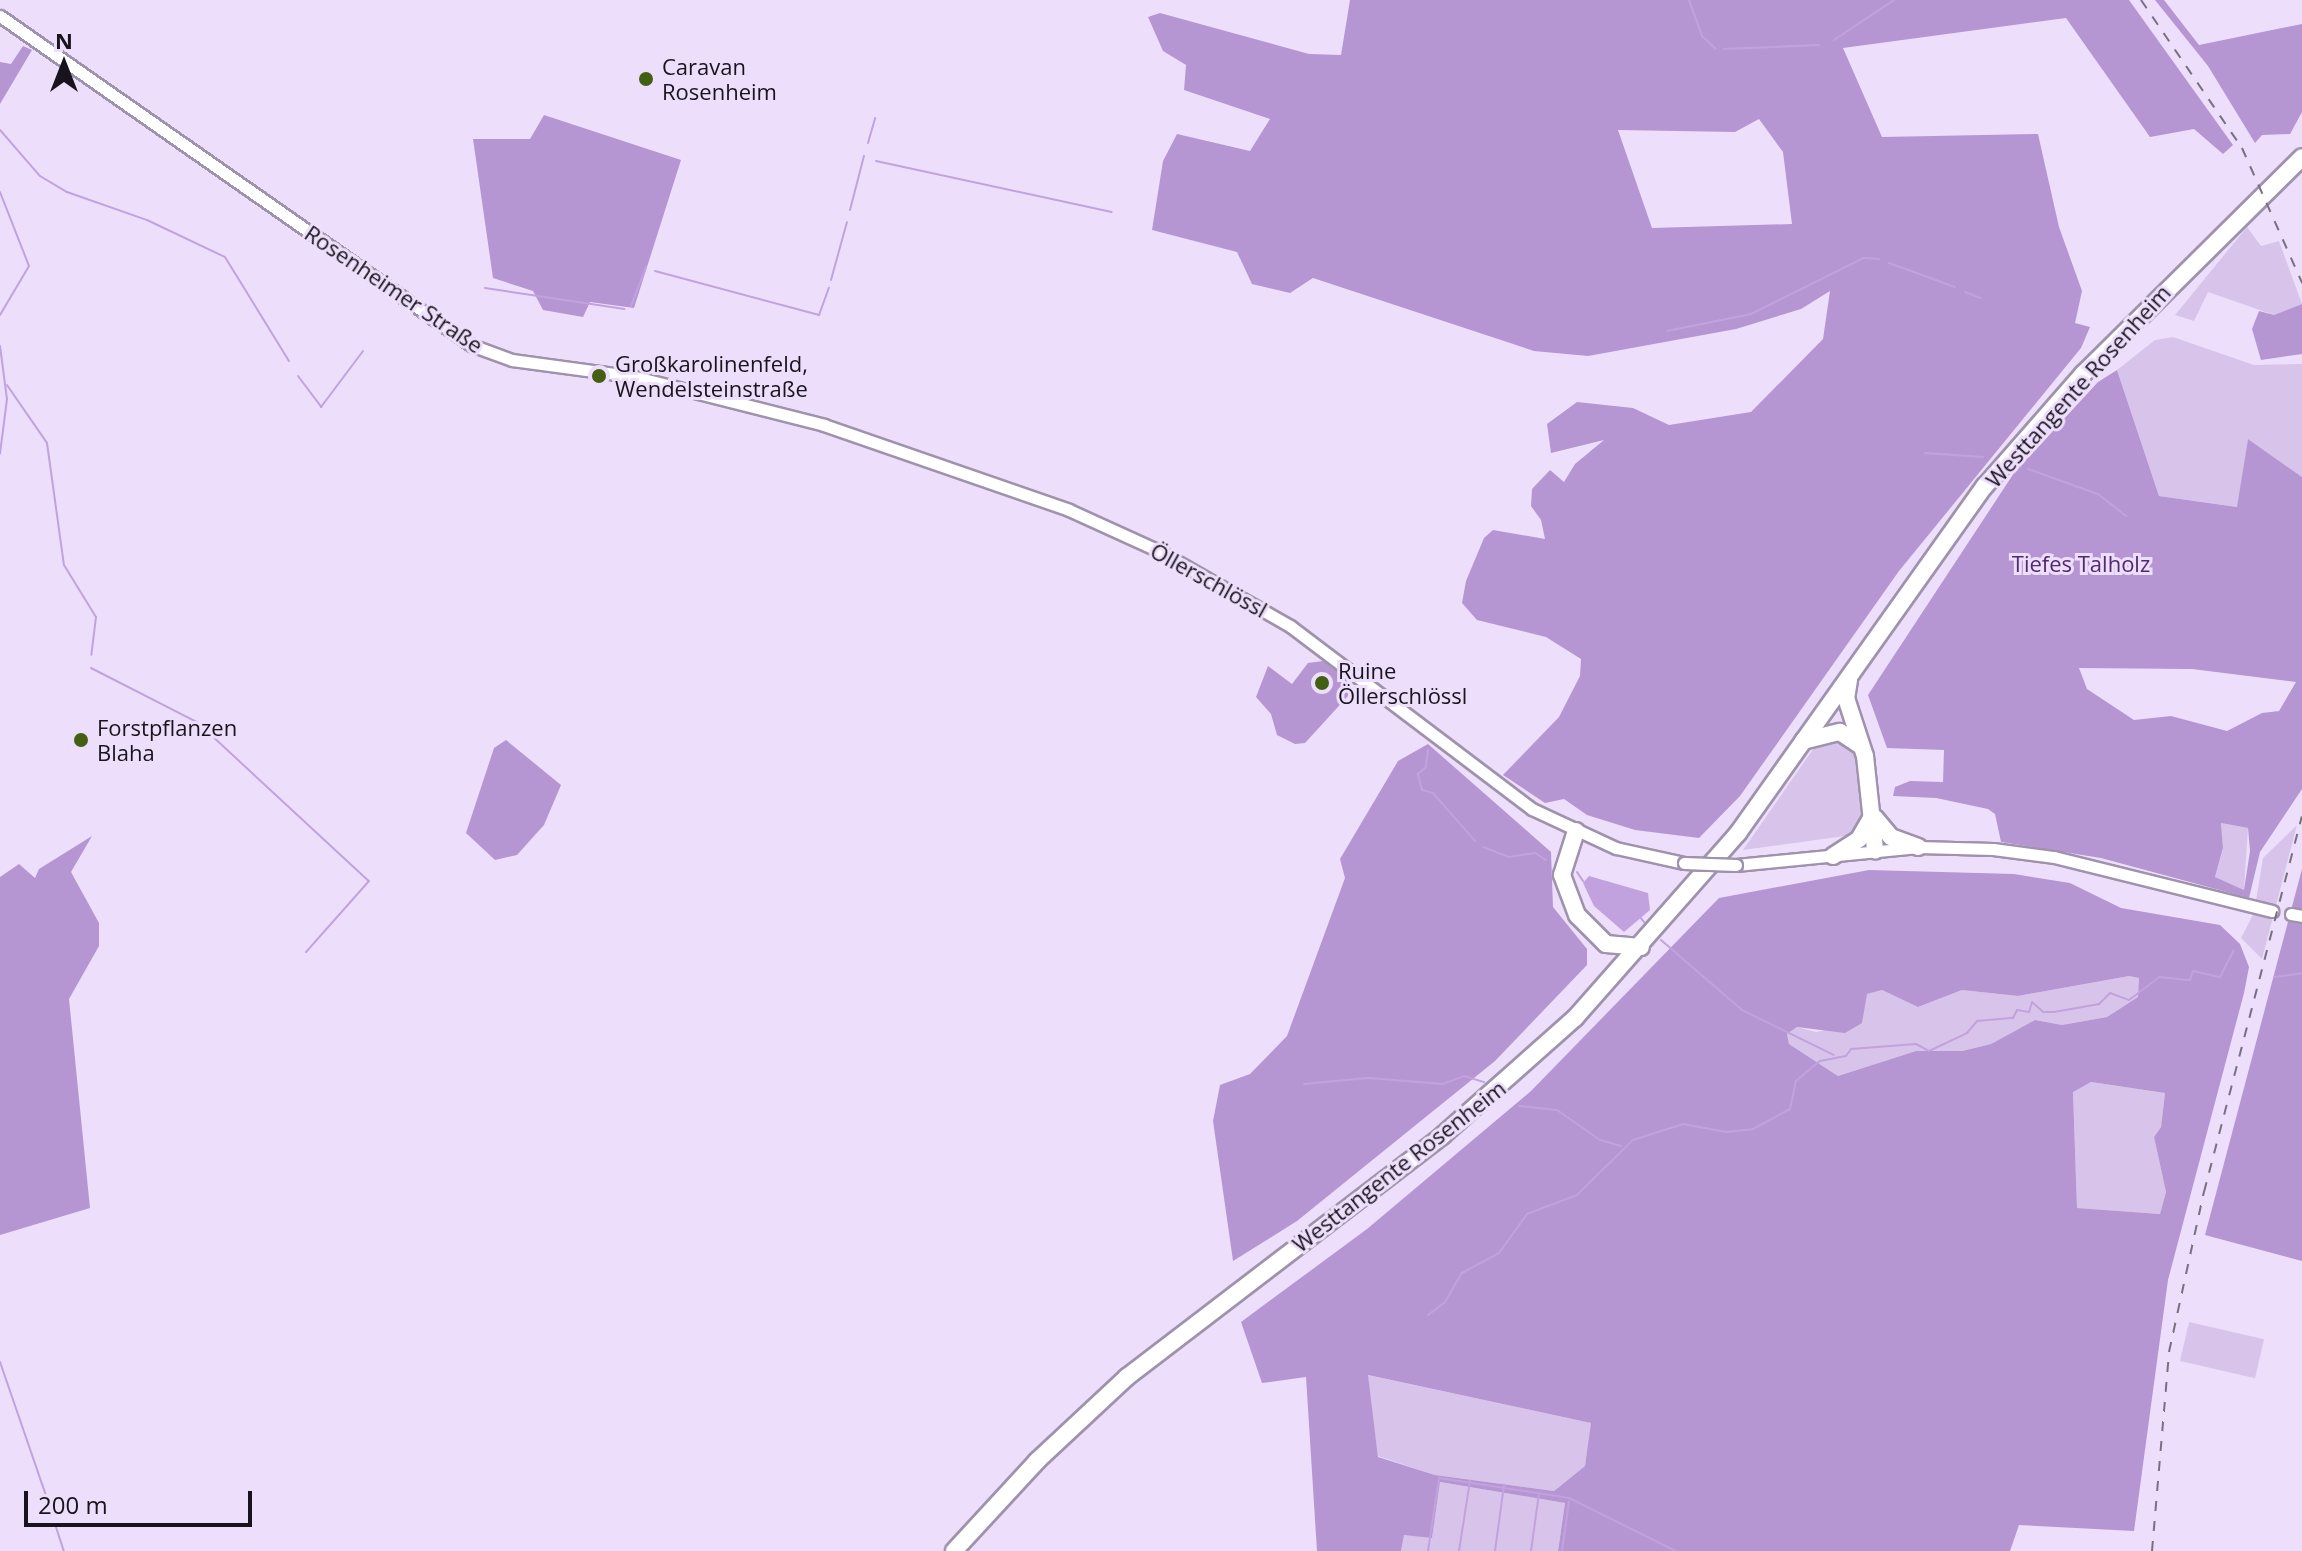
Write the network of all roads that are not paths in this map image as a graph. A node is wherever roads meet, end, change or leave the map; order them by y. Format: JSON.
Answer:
{"nodes":[{"id":1,"x":0,"y":16,"type":"edge"},
{"id":2,"x":2302,"y":157,"type":"edge"},
{"id":3,"x":982,"y":477,"type":"joint"},
{"id":4,"x":1850,"y":674,"type":"junction"},
{"id":5,"x":1803,"y":741,"type":"junction"},
{"id":6,"x":1862,"y":747,"type":"junction"},
{"id":7,"x":1872,"y":812,"type":"junction"},
{"id":8,"x":1576,"y":831,"type":"junction"},
{"id":9,"x":1918,"y":847,"type":"junction"},
{"id":10,"x":1875,"y":850,"type":"junction"},
{"id":11,"x":1833,"y":856,"type":"junction"},
{"id":12,"x":2272,"y":911,"type":"dead end"},
{"id":13,"x":1606,"y":944,"type":"junction"},
{"id":14,"x":1641,"y":947,"type":"junction"},
{"id":15,"x":1611,"y":980,"type":"junction"},
{"id":16,"x":954,"y":1551,"type":"edge"}],
"edges":[{"from":1,"to":3,"type":"street","name":"Rosenheimer Straße"},
{"from":2,"to":4,"type":"highway","name":"Westtangente Rosenheim"},
{"from":3,"to":8,"type":"street","name":"Öllerschlössl"},
{"from":4,"to":5,"type":"highway","name":"Westtangente Rosenheim"},
{"from":4,"to":6,"type":"highway"},
{"from":5,"to":6,"type":"highway"},
{"from":5,"to":14,"type":"highway","name":"Westtangente Rosenheim"},
{"from":6,"to":7,"type":"highway"},
{"from":7,"to":9,"type":"highway"},
{"from":7,"to":10,"type":"highway"},
{"from":7,"to":11,"type":"highway"},
{"from":8,"to":11,"type":"street","name":"Öllerschlössl","bridge":true},
{"from":8,"to":13,"type":"highway"},
{"from":9,"to":10,"type":"street","name":"Öllerschlössl"},
{"from":9,"to":12,"type":"street","name":"Öllerschlössl"},
{"from":10,"to":11,"type":"street","name":"Öllerschlössl"},
{"from":13,"to":14,"type":"highway"},
{"from":13,"to":15,"type":"highway"},
{"from":14,"to":15,"type":"highway","name":"Westtangente Rosenheim"},
{"from":15,"to":16,"type":"highway","name":"Westtangente Rosenheim"}]}
